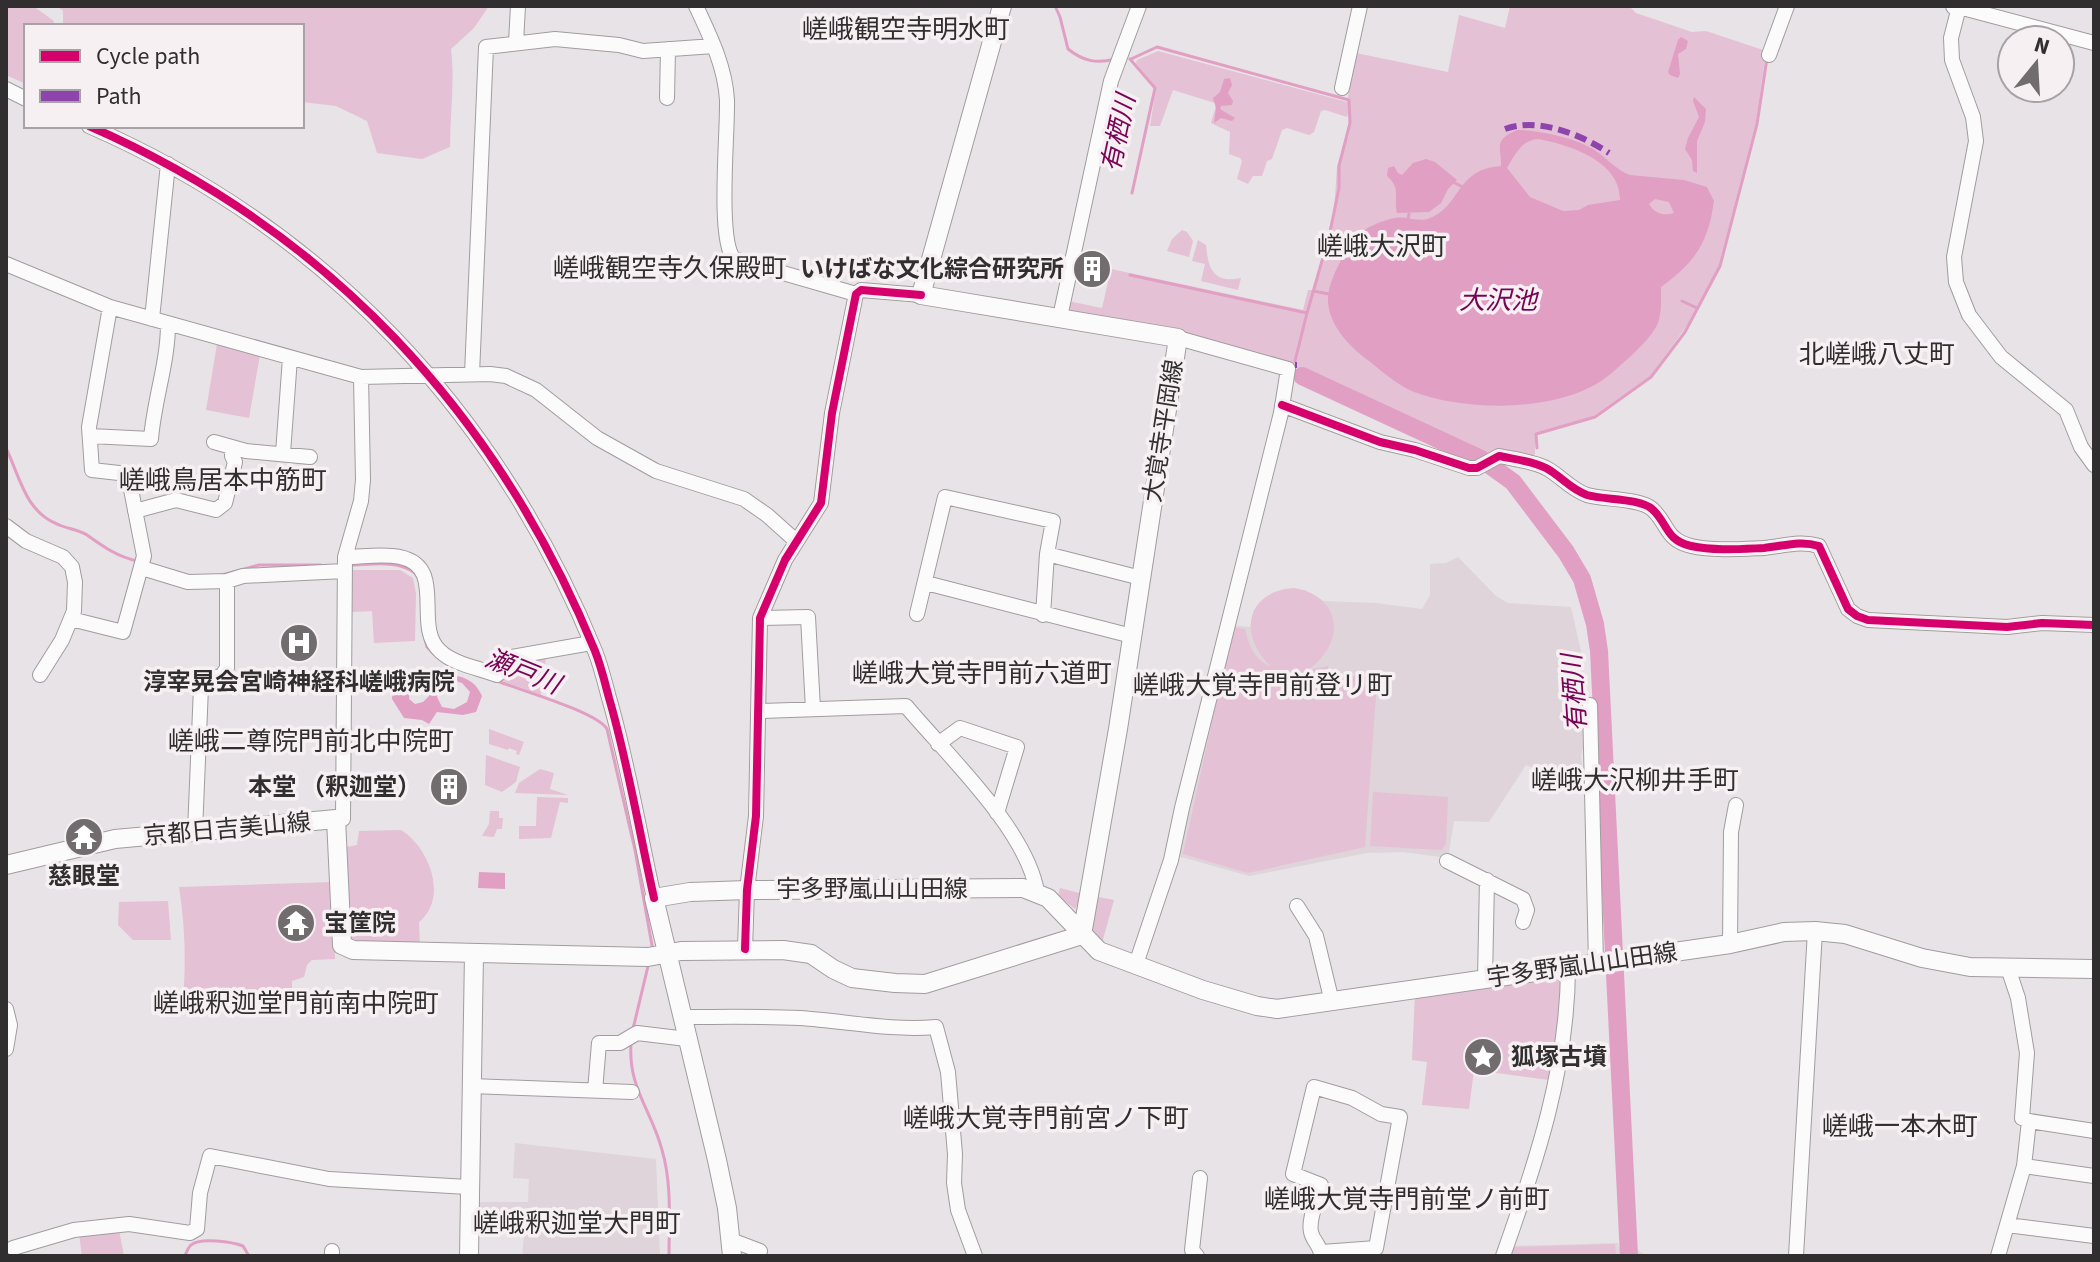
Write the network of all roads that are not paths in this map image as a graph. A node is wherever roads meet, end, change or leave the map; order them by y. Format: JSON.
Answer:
{"nodes":[{"id":1,"x":518,"y":6,"type":"edge"},
{"id":2,"x":696,"y":6,"type":"edge"},
{"id":3,"x":1002,"y":6,"type":"edge"},
{"id":4,"x":1139,"y":6,"type":"edge"},
{"id":5,"x":1360,"y":6,"type":"edge"},
{"id":6,"x":1787,"y":6,"type":"edge"},
{"id":7,"x":1958,"y":6,"type":"edge"},
{"id":8,"x":516,"y":43,"type":"junction"},
{"id":9,"x":2094,"y":43,"type":"edge"},
{"id":10,"x":714,"y":46,"type":"junction"},
{"id":11,"x":668,"y":49,"type":"junction"},
{"id":12,"x":1769,"y":55,"type":"dead end"},
{"id":13,"x":1342,"y":88,"type":"dead end"},
{"id":14,"x":6,"y":89,"type":"edge"},
{"id":15,"x":24,"y":98,"type":"edge"},
{"id":16,"x":667,"y":98,"type":"dead end"},
{"id":17,"x":93,"y":128,"type":"edge"},
{"id":18,"x":168,"y":164,"type":"junction"},
{"id":19,"x":6,"y":264,"type":"edge"},
{"id":20,"x":856,"y":294,"type":"junction"},
{"id":21,"x":921,"y":295,"type":"junction"},
{"id":22,"x":110,"y":307,"type":"junction"},
{"id":23,"x":1060,"y":317,"type":"junction"},
{"id":24,"x":152,"y":319,"type":"junction"},
{"id":25,"x":168,"y":324,"type":"junction"},
{"id":26,"x":1178,"y":338,"type":"junction"},
{"id":27,"x":290,"y":358,"type":"junction"},
{"id":28,"x":472,"y":374,"type":"junction"},
{"id":29,"x":431,"y":376,"type":"junction"},
{"id":30,"x":361,"y":377,"type":"junction"},
{"id":31,"x":1282,"y":405,"type":"junction"},
{"id":32,"x":90,"y":436,"type":"junction"},
{"id":33,"x":214,"y":442,"type":"dead end"},
{"id":34,"x":232,"y":449,"type":"junction"},
{"id":35,"x":283,"y":453,"type":"junction"},
{"id":36,"x":310,"y":457,"type":"dead end"},
{"id":37,"x":2094,"y":465,"type":"edge"},
{"id":38,"x":135,"y":511,"type":"junction"},
{"id":39,"x":6,"y":526,"type":"edge"},
{"id":40,"x":796,"y":541,"type":"junction"},
{"id":41,"x":1047,"y":554,"type":"junction"},
{"id":42,"x":143,"y":564,"type":"junction"},
{"id":43,"x":344,"y":564,"type":"junction"},
{"id":44,"x":1141,"y":578,"type":"junction"},
{"id":45,"x":227,"y":581,"type":"junction"},
{"id":46,"x":926,"y":583,"type":"junction"},
{"id":47,"x":917,"y":614,"type":"dead end"},
{"id":48,"x":1043,"y":615,"type":"junction"},
{"id":49,"x":760,"y":618,"type":"junction"},
{"id":50,"x":71,"y":619,"type":"junction"},
{"id":51,"x":2094,"y":625,"type":"edge"},
{"id":52,"x":1132,"y":636,"type":"junction"},
{"id":53,"x":591,"y":643,"type":"junction"},
{"id":54,"x":40,"y":675,"type":"dead end"},
{"id":55,"x":1590,"y":705,"type":"dead end"},
{"id":56,"x":813,"y":709,"type":"junction"},
{"id":57,"x":759,"y":711,"type":"junction"},
{"id":58,"x":938,"y":744,"type":"junction"},
{"id":59,"x":1736,"y":805,"type":"dead end"},
{"id":60,"x":997,"y":813,"type":"junction"},
{"id":61,"x":336,"y":819,"type":"junction"},
{"id":62,"x":195,"y":832,"type":"junction"},
{"id":63,"x":1447,"y":861,"type":"dead end"},
{"id":64,"x":6,"y":865,"type":"edge"},
{"id":65,"x":1487,"y":880,"type":"junction"},
{"id":66,"x":747,"y":890,"type":"junction"},
{"id":67,"x":1037,"y":892,"type":"junction"},
{"id":68,"x":654,"y":898,"type":"junction"},
{"id":69,"x":1297,"y":906,"type":"dead end"},
{"id":70,"x":1523,"y":922,"type":"dead end"},
{"id":71,"x":1815,"y":931,"type":"junction"},
{"id":72,"x":1082,"y":935,"type":"junction"},
{"id":73,"x":1730,"y":944,"type":"junction"},
{"id":74,"x":745,"y":949,"type":"junction"},
{"id":75,"x":474,"y":954,"type":"junction"},
{"id":76,"x":657,"y":956,"type":"junction"},
{"id":77,"x":1607,"y":961,"type":"junction"},
{"id":78,"x":1136,"y":964,"type":"junction"},
{"id":79,"x":1568,"y":967,"type":"junction"},
{"id":80,"x":2008,"y":968,"type":"junction"},
{"id":81,"x":2094,"y":969,"type":"edge"},
{"id":82,"x":1485,"y":979,"type":"junction"},
{"id":83,"x":1332,"y":1002,"type":"junction"},
{"id":84,"x":6,"y":1009,"type":"edge"},
{"id":85,"x":682,"y":1017,"type":"junction"},
{"id":86,"x":687,"y":1039,"type":"junction"},
{"id":87,"x":6,"y":1049,"type":"edge"},
{"id":88,"x":471,"y":1086,"type":"junction"},
{"id":89,"x":595,"y":1091,"type":"junction"},
{"id":90,"x":632,"y":1092,"type":"dead end"},
{"id":91,"x":2029,"y":1121,"type":"junction"},
{"id":92,"x":2094,"y":1131,"type":"edge"},
{"id":93,"x":2024,"y":1166,"type":"junction"},
{"id":94,"x":2094,"y":1176,"type":"edge"},
{"id":95,"x":1200,"y":1178,"type":"dead end"},
{"id":96,"x":468,"y":1187,"type":"junction"},
{"id":97,"x":2007,"y":1225,"type":"junction"},
{"id":98,"x":2094,"y":1236,"type":"edge"},
{"id":99,"x":10,"y":1245,"type":"edge"},
{"id":100,"x":731,"y":1248,"type":"edge"},
{"id":101,"x":760,"y":1251,"type":"dead end"},
{"id":102,"x":1321,"y":1254,"type":"edge"},
{"id":103,"x":469,"y":1256,"type":"edge"},
{"id":104,"x":975,"y":1256,"type":"edge"},
{"id":105,"x":1197,"y":1256,"type":"edge"},
{"id":106,"x":1503,"y":1256,"type":"edge"},
{"id":107,"x":1796,"y":1256,"type":"edge"},
{"id":108,"x":1998,"y":1256,"type":"edge"}],
"edges":[{"from":1,"to":8,"type":"street"},
{"from":2,"to":10,"type":"street"},
{"from":3,"to":21,"type":"main road"},
{"from":4,"to":23,"type":"street"},
{"from":5,"to":13,"type":"street"},
{"from":6,"to":12,"type":"street"},
{"from":7,"to":9,"type":"street"},
{"from":7,"to":37,"type":"street"},
{"from":8,"to":11,"type":"street"},
{"from":8,"to":28,"type":"street"},
{"from":10,"to":11,"type":"street"},
{"from":10,"to":20,"type":"street"},
{"from":11,"to":16,"type":"street"},
{"from":14,"to":15,"type":"street"},
{"from":17,"to":18,"type":"street"},
{"from":18,"to":24,"type":"street"},
{"from":18,"to":29,"type":"street"},
{"from":19,"to":22,"type":"street"},
{"from":20,"to":21,"type":"street"},
{"from":20,"to":40,"type":"street"},
{"from":21,"to":23,"type":"main road","name":"大覚寺平岡線"},
{"from":22,"to":24,"type":"street"},
{"from":22,"to":32,"type":"street"},
{"from":23,"to":26,"type":"main road","name":"大覚寺平岡線"},
{"from":24,"to":25,"type":"street"},
{"from":25,"to":27,"type":"street"},
{"from":25,"to":32,"type":"street"},
{"from":26,"to":31,"type":"street"},
{"from":26,"to":44,"type":"main road","name":"大覚寺平岡線"},
{"from":27,"to":30,"type":"street"},
{"from":27,"to":35,"type":"street"},
{"from":28,"to":29,"type":"street"},
{"from":28,"to":40,"type":"street"},
{"from":29,"to":30,"type":"street"},
{"from":29,"to":53,"type":"street"},
{"from":30,"to":43,"type":"street"},
{"from":31,"to":51,"type":"street"},
{"from":31,"to":78,"type":"street"},
{"from":32,"to":38,"type":"street"},
{"from":33,"to":34,"type":"street"},
{"from":34,"to":35,"type":"street"},
{"from":34,"to":38,"type":"street"},
{"from":35,"to":36,"type":"street"},
{"from":38,"to":42,"type":"street"},
{"from":39,"to":50,"type":"street"},
{"from":40,"to":49,"type":"street"},
{"from":41,"to":44,"type":"street"},
{"from":41,"to":46,"type":"street"},
{"from":41,"to":48,"type":"street"},
{"from":42,"to":45,"type":"street"},
{"from":42,"to":50,"type":"street"},
{"from":43,"to":45,"type":"street"},
{"from":43,"to":53,"type":"street"},
{"from":43,"to":61,"type":"street"},
{"from":44,"to":52,"type":"main road","name":"大覚寺平岡線"},
{"from":45,"to":62,"type":"street"},
{"from":46,"to":47,"type":"street"},
{"from":46,"to":48,"type":"street"},
{"from":48,"to":52,"type":"street"},
{"from":49,"to":56,"type":"street"},
{"from":49,"to":57,"type":"street"},
{"from":50,"to":54,"type":"street"},
{"from":52,"to":72,"type":"main road","name":"大覚寺平岡線"},
{"from":53,"to":68,"type":"street"},
{"from":55,"to":77,"type":"street"},
{"from":56,"to":57,"type":"street"},
{"from":56,"to":58,"type":"street"},
{"from":57,"to":66,"type":"street"},
{"from":58,"to":60,"type":"street"},
{"from":58,"to":60,"type":"street"},
{"from":59,"to":73,"type":"street"},
{"from":60,"to":67,"type":"street"},
{"from":61,"to":62,"type":"main road","name":"京都日吉美山線"},
{"from":61,"to":75,"type":"main road","name":"京都日吉美山線"},
{"from":62,"to":64,"type":"main road","name":"京都日吉美山線"},
{"from":63,"to":65,"type":"street"},
{"from":65,"to":70,"type":"street"},
{"from":65,"to":82,"type":"street"},
{"from":66,"to":67,"type":"main road","name":"宇多野嵐山山田線"},
{"from":66,"to":68,"type":"main road","name":"宇多野嵐山山田線"},
{"from":66,"to":74,"type":"street"},
{"from":67,"to":72,"type":"main road","name":"宇多野嵐山山田線"},
{"from":68,"to":76,"type":"main road"},
{"from":69,"to":83,"type":"street"},
{"from":71,"to":73,"type":"main road","name":"宇多野嵐山山田線"},
{"from":71,"to":80,"type":"main road","name":"宇多野嵐山山田線"},
{"from":71,"to":107,"type":"street"},
{"from":72,"to":74,"type":"main road"},
{"from":72,"to":78,"type":"main road","name":"宇多野嵐山山田線"},
{"from":73,"to":77,"type":"main road","name":"宇多野嵐山山田線"},
{"from":74,"to":76,"type":"main road"},
{"from":75,"to":76,"type":"main road"},
{"from":75,"to":88,"type":"main road"},
{"from":76,"to":85,"type":"main road"},
{"from":77,"to":79,"type":"main road","name":"宇多野嵐山山田線"},
{"from":78,"to":83,"type":"main road","name":"宇多野嵐山山田線"},
{"from":79,"to":82,"type":"main road","name":"宇多野嵐山山田線"},
{"from":79,"to":106,"type":"street"},
{"from":80,"to":81,"type":"main road","name":"宇多野嵐山山田線"},
{"from":80,"to":91,"type":"street"},
{"from":82,"to":83,"type":"main road","name":"宇多野嵐山山田線"},
{"from":84,"to":87,"type":"street"},
{"from":85,"to":86,"type":"main road"},
{"from":85,"to":104,"type":"street"},
{"from":86,"to":89,"type":"street"},
{"from":86,"to":100,"type":"main road"},
{"from":88,"to":89,"type":"street"},
{"from":88,"to":96,"type":"main road"},
{"from":89,"to":90,"type":"street"},
{"from":91,"to":92,"type":"street"},
{"from":91,"to":93,"type":"street"},
{"from":93,"to":94,"type":"street"},
{"from":93,"to":97,"type":"street"},
{"from":95,"to":105,"type":"street"},
{"from":96,"to":99,"type":"street"},
{"from":96,"to":103,"type":"main road"},
{"from":97,"to":98,"type":"street"},
{"from":97,"to":108,"type":"street"},
{"from":100,"to":101,"type":"street"},
{"from":102,"to":102,"type":"street"}]}
